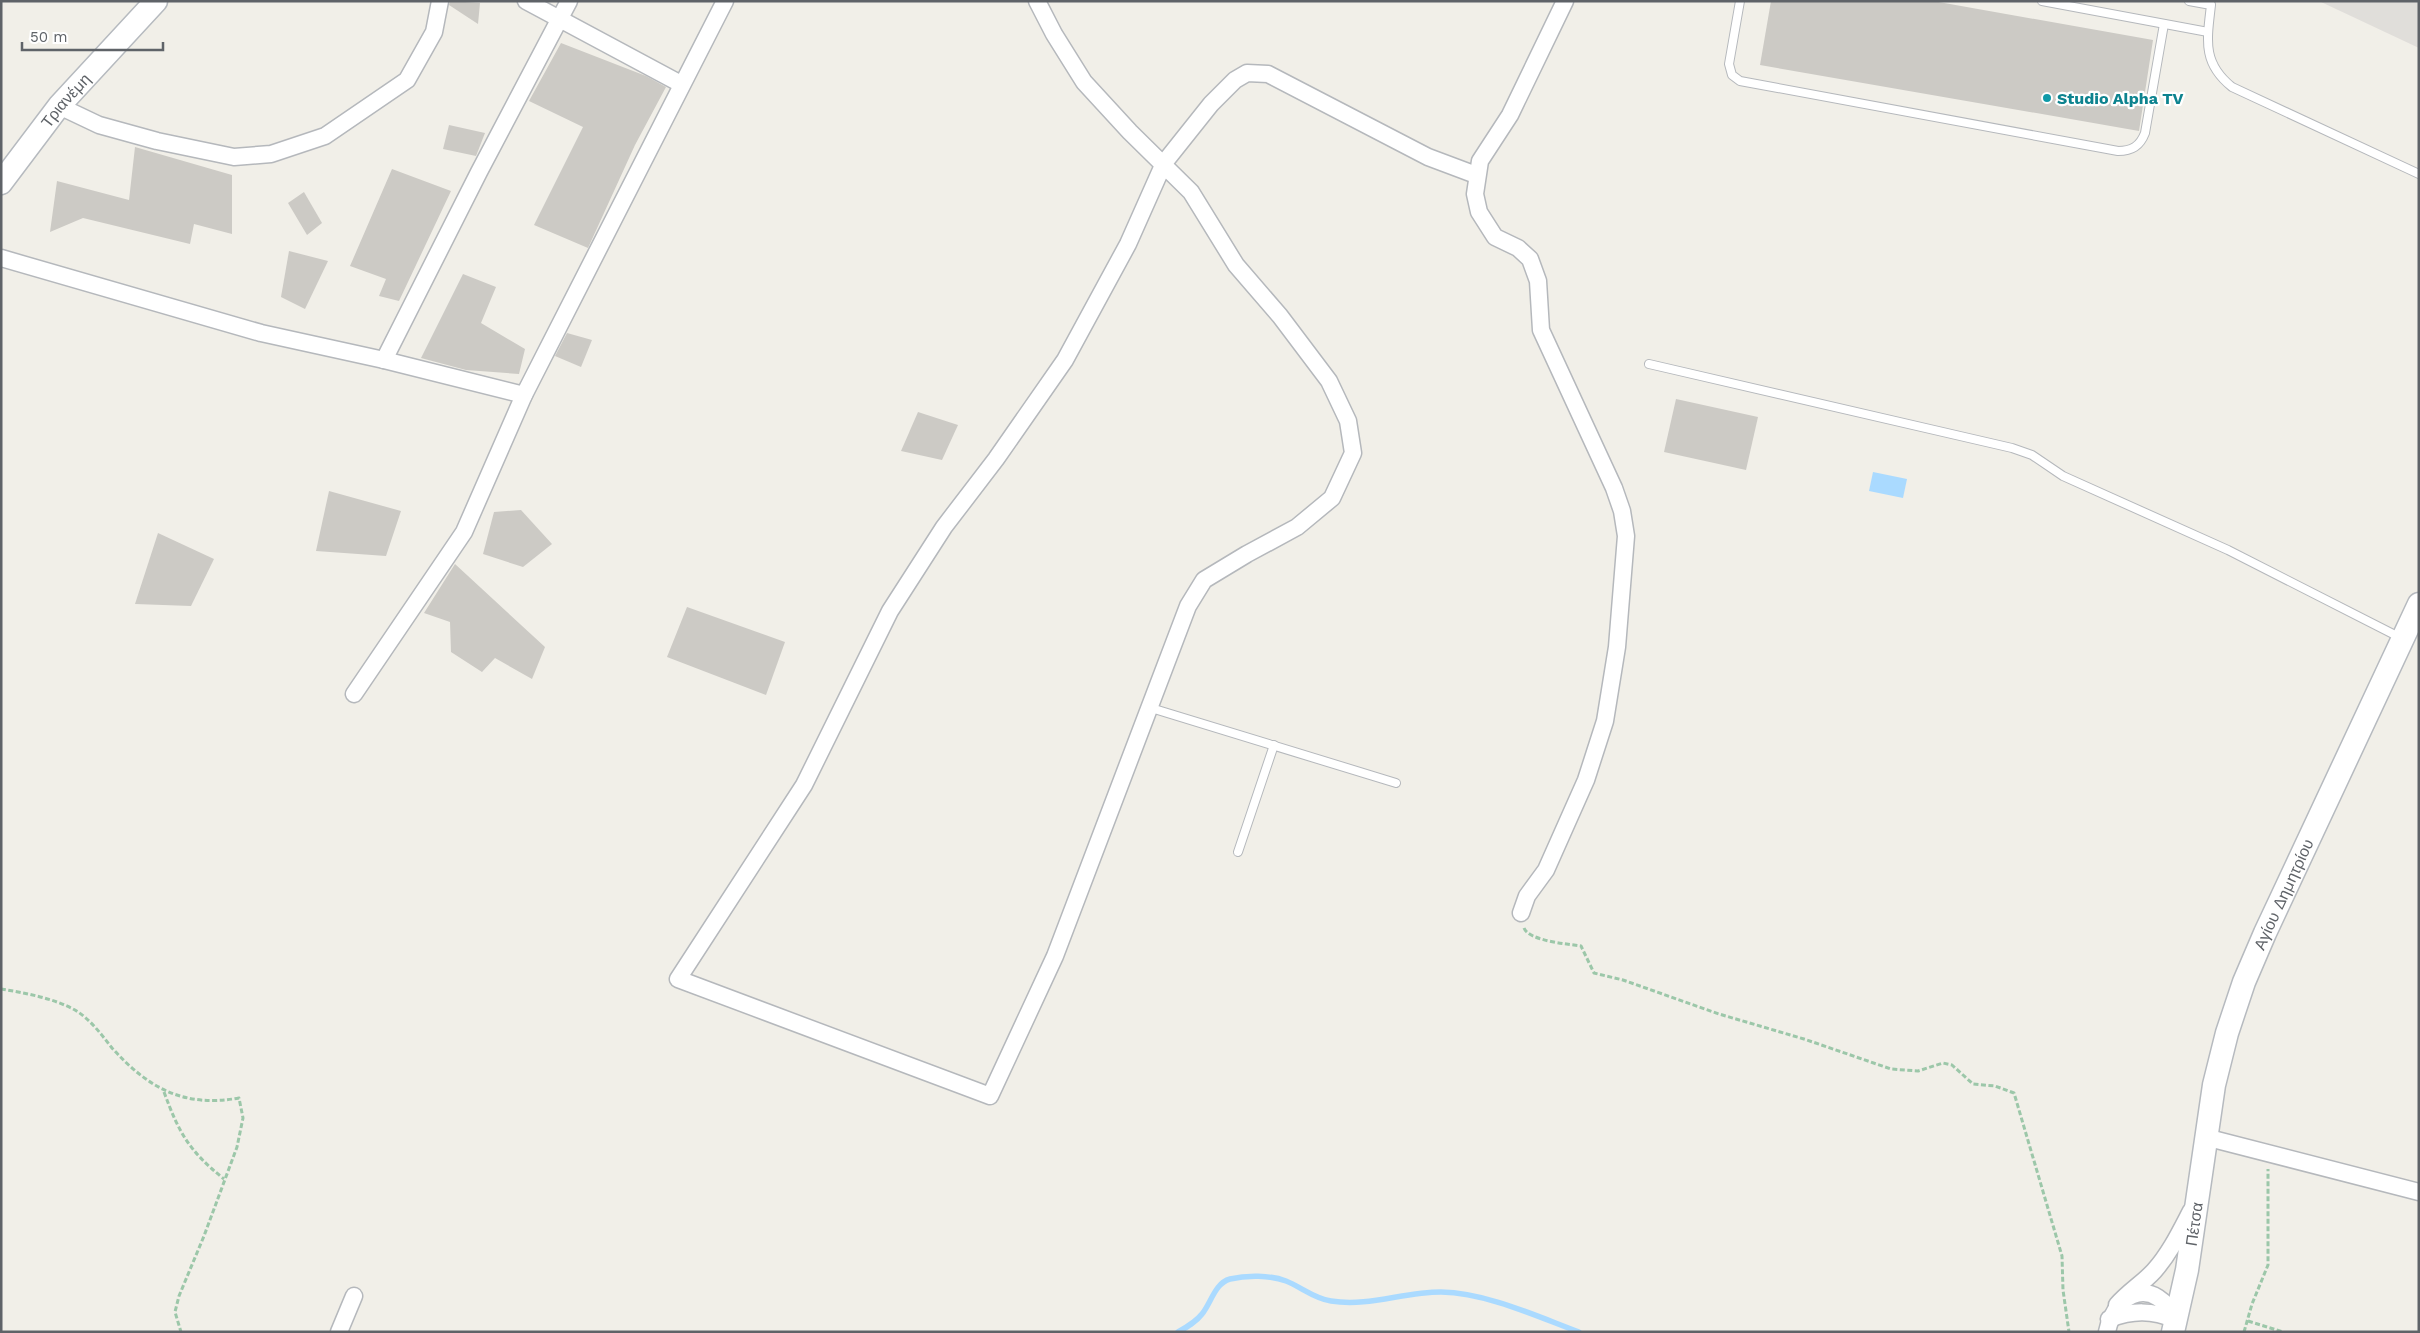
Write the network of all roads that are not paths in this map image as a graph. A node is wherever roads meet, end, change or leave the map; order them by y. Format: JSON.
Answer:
{"nodes":[{"id":1,"x":156,"y":1,"type":"edge"},
{"id":2,"x":440,"y":1,"type":"edge"},
{"id":3,"x":526,"y":1,"type":"edge"},
{"id":4,"x":569,"y":1,"type":"edge"},
{"id":5,"x":725,"y":1,"type":"edge"},
{"id":6,"x":1037,"y":1,"type":"edge"},
{"id":7,"x":1565,"y":1,"type":"edge"},
{"id":8,"x":1740,"y":1,"type":"edge"},
{"id":9,"x":2042,"y":1,"type":"edge"},
{"id":10,"x":2189,"y":1,"type":"edge"},
{"id":11,"x":2212,"y":3,"type":"edge"},
{"id":12,"x":558,"y":20,"type":"junction"},
{"id":13,"x":2164,"y":24,"type":"junction"},
{"id":14,"x":2208,"y":32,"type":"junction"},
{"id":15,"x":681,"y":84,"type":"junction"},
{"id":16,"x":59,"y":106,"type":"junction"},
{"id":17,"x":1164,"y":163,"type":"junction"},
{"id":18,"x":2419,"y":174,"type":"edge"},
{"id":19,"x":1476,"y":175,"type":"junction"},
{"id":20,"x":1,"y":183,"type":"edge"},
{"id":21,"x":1,"y":258,"type":"edge"},
{"id":22,"x":384,"y":360,"type":"junction"},
{"id":23,"x":1649,"y":364,"type":"dead end"},
{"id":24,"x":524,"y":395,"type":"junction"},
{"id":25,"x":2419,"y":604,"type":"edge"},
{"id":26,"x":2402,"y":639,"type":"junction"},
{"id":27,"x":354,"y":694,"type":"dead end"},
{"id":28,"x":1151,"y":708,"type":"junction"},
{"id":29,"x":1274,"y":745,"type":"junction"},
{"id":30,"x":1396,"y":783,"type":"dead end"},
{"id":31,"x":1238,"y":852,"type":"dead end"},
{"id":32,"x":1520,"y":913,"type":"road end"},
{"id":33,"x":2205,"y":1138,"type":"junction"},
{"id":34,"x":2419,"y":1192,"type":"edge"},
{"id":35,"x":2197,"y":1201,"type":"junction"},
{"id":36,"x":354,"y":1296,"type":"dead end"},
{"id":37,"x":2111,"y":1318,"type":"edge"},
{"id":38,"x":2174,"y":1326,"type":"edge"},
{"id":39,"x":339,"y":1332,"type":"edge"}],
"edges":[{"from":1,"to":16,"type":"main road","name":"Τριανέμη"},
{"from":2,"to":16,"type":"street"},
{"from":3,"to":12,"type":"street"},
{"from":4,"to":12,"type":"street"},
{"from":5,"to":15,"type":"street"},
{"from":6,"to":17,"type":"street"},
{"from":7,"to":19,"type":"street"},
{"from":8,"to":13,"type":"lane"},
{"from":9,"to":13,"type":"lane"},
{"from":10,"to":11,"type":"lane"},
{"from":11,"to":14,"type":"lane"},
{"from":12,"to":15,"type":"street"},
{"from":12,"to":22,"type":"street"},
{"from":13,"to":14,"type":"lane"},
{"from":14,"to":18,"type":"lane"},
{"from":15,"to":24,"type":"street"},
{"from":16,"to":20,"type":"main road","name":"Τριανέμη"},
{"from":17,"to":19,"type":"street"},
{"from":17,"to":28,"type":"street"},
{"from":17,"to":28,"type":"street"},
{"from":19,"to":32,"type":"street"},
{"from":21,"to":22,"type":"street"},
{"from":22,"to":24,"type":"street"},
{"from":23,"to":26,"type":"lane"},
{"from":24,"to":27,"type":"street"},
{"from":25,"to":26,"type":"main road","name":"Αγίου Δημητρίου"},
{"from":26,"to":33,"type":"main road","name":"Αγίου Δημητρίου"},
{"from":28,"to":29,"type":"lane"},
{"from":29,"to":30,"type":"lane"},
{"from":29,"to":31,"type":"lane"},
{"from":33,"to":34,"type":"street"},
{"from":33,"to":35,"type":"main road","name":"Αγίου Δημητρίου"},
{"from":35,"to":37,"type":"street","name":"Πέτσα"},
{"from":35,"to":38,"type":"main road","name":"Πέτσα"},
{"from":36,"to":39,"type":"street"},
{"from":37,"to":38,"type":"street","name":"Πέτσα"}]}
